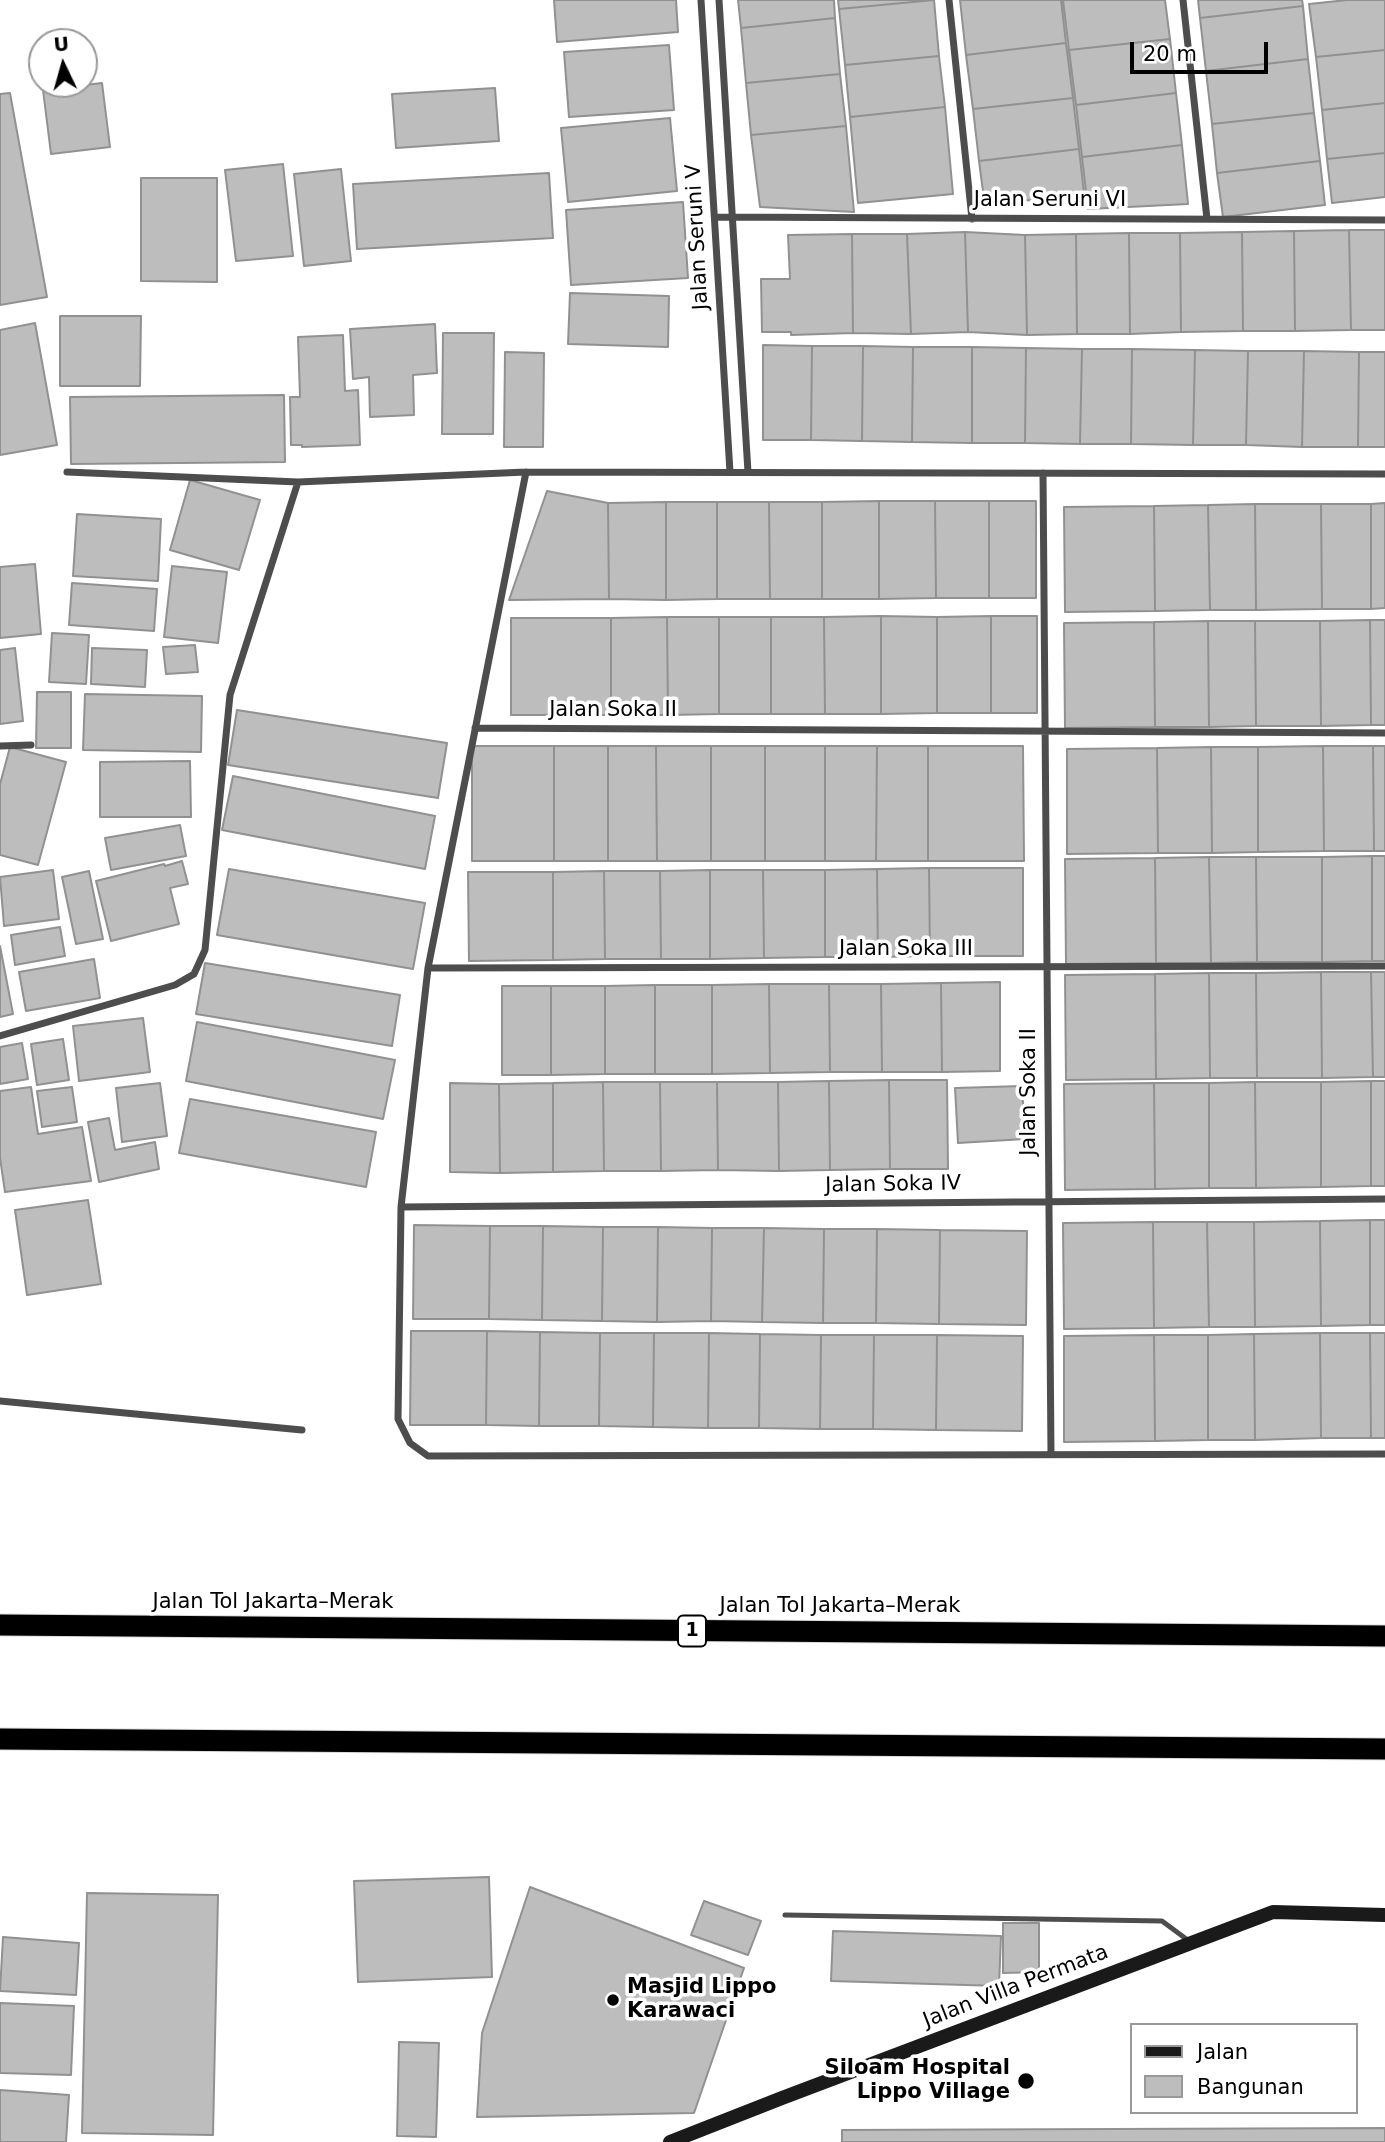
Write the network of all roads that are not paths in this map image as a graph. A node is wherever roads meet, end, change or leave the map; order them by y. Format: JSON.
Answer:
{"nodes":[{"id":1,"x":701,"y":0,"type":"edge"},
{"id":2,"x":719,"y":0,"type":"edge"},
{"id":3,"x":949,"y":0,"type":"edge"},
{"id":4,"x":1183,"y":0,"type":"edge"},
{"id":5,"x":723,"y":66,"type":"junction"},
{"id":6,"x":705,"y":68,"type":"junction"},
{"id":7,"x":715,"y":217,"type":"junction"},
{"id":8,"x":732,"y":218,"type":"junction"},
{"id":9,"x":972,"y":219,"type":"junction"},
{"id":10,"x":1207,"y":219,"type":"junction"},
{"id":11,"x":1385,"y":220,"type":"edge"},
{"id":12,"x":67,"y":472,"type":"dead end"},
{"id":13,"x":526,"y":472,"type":"junction"},
{"id":14,"x":730,"y":472,"type":"junction"},
{"id":15,"x":748,"y":472,"type":"junction"},
{"id":16,"x":1043,"y":473,"type":"junction"},
{"id":17,"x":1385,"y":474,"type":"edge"},
{"id":18,"x":298,"y":482,"type":"junction"},
{"id":19,"x":475,"y":728,"type":"junction"},
{"id":20,"x":1045,"y":731,"type":"junction"},
{"id":21,"x":1385,"y":733,"type":"edge"},
{"id":22,"x":31,"y":745,"type":"dead end"},
{"id":23,"x":0,"y":746,"type":"edge"},
{"id":24,"x":1385,"y":966,"type":"edge"},
{"id":25,"x":1046,"y":967,"type":"junction"},
{"id":26,"x":428,"y":968,"type":"junction"},
{"id":27,"x":0,"y":1036,"type":"edge"},
{"id":28,"x":1385,"y":1199,"type":"edge"},
{"id":29,"x":1049,"y":1201,"type":"junction"},
{"id":30,"x":401,"y":1207,"type":"junction"},
{"id":31,"x":0,"y":1401,"type":"edge"},
{"id":32,"x":302,"y":1430,"type":"dead end"},
{"id":33,"x":1051,"y":1454,"type":"junction"},
{"id":34,"x":1385,"y":1454,"type":"edge"},
{"id":35,"x":0,"y":1625,"type":"edge"},
{"id":36,"x":1385,"y":1636,"type":"edge"},
{"id":37,"x":0,"y":1739,"type":"edge"},
{"id":38,"x":1385,"y":1749,"type":"edge"},
{"id":39,"x":785,"y":1915,"type":"dead end"},
{"id":40,"x":1385,"y":1915,"type":"edge"},
{"id":41,"x":1191,"y":1943,"type":"junction"},
{"id":42,"x":670,"y":2142,"type":"edge"}],
"edges":[{"from":1,"to":6,"type":"street","name":"Jalan Seruni V"},
{"from":2,"to":5,"type":"street","name":"Jalan Seruni V"},
{"from":3,"to":9,"type":"street"},
{"from":4,"to":10,"type":"street"},
{"from":5,"to":6,"type":"street"},
{"from":5,"to":8,"type":"street","name":"Jalan Seruni V"},
{"from":6,"to":7,"type":"street","name":"Jalan Seruni V"},
{"from":7,"to":8,"type":"street","name":"Jalan Seruni VI"},
{"from":7,"to":14,"type":"street","name":"Jalan Seruni V"},
{"from":8,"to":9,"type":"street","name":"Jalan Seruni VI"},
{"from":8,"to":15,"type":"street","name":"Jalan Seruni V"},
{"from":9,"to":10,"type":"street","name":"Jalan Seruni VI"},
{"from":10,"to":11,"type":"street","name":"Jalan Seruni VI"},
{"from":12,"to":18,"type":"street"},
{"from":13,"to":14,"type":"street"},
{"from":13,"to":18,"type":"street"},
{"from":13,"to":19,"type":"street"},
{"from":14,"to":15,"type":"street"},
{"from":15,"to":16,"type":"street"},
{"from":16,"to":17,"type":"street"},
{"from":16,"to":20,"type":"street","name":"Jalan Soka II"},
{"from":18,"to":27,"type":"street"},
{"from":19,"to":20,"type":"street","name":"Jalan Soka II"},
{"from":19,"to":26,"type":"street"},
{"from":20,"to":21,"type":"street","name":"Jalan Soka II"},
{"from":20,"to":25,"type":"street","name":"Jalan Soka II"},
{"from":22,"to":23,"type":"street"},
{"from":24,"to":25,"type":"street","name":"Jalan Soka III"},
{"from":25,"to":26,"type":"street","name":"Jalan Soka III"},
{"from":25,"to":29,"type":"street","name":"Jalan Soka II"},
{"from":26,"to":30,"type":"street"},
{"from":28,"to":29,"type":"street","name":"Jalan Soka IV"},
{"from":29,"to":30,"type":"street","name":"Jalan Soka IV"},
{"from":29,"to":33,"type":"street","name":"Jalan Soka II"},
{"from":30,"to":33,"type":"street"},
{"from":31,"to":32,"type":"street"},
{"from":33,"to":34,"type":"street"},
{"from":35,"to":36,"type":"highway","name":"Jalan Tol Jakarta–Merak","number":"1"},
{"from":37,"to":38,"type":"highway"},
{"from":39,"to":41,"type":"lane"},
{"from":40,"to":41,"type":"street","name":"Jalan Villa Permata"},
{"from":41,"to":42,"type":"street","name":"Jalan Villa Permata"}]}
